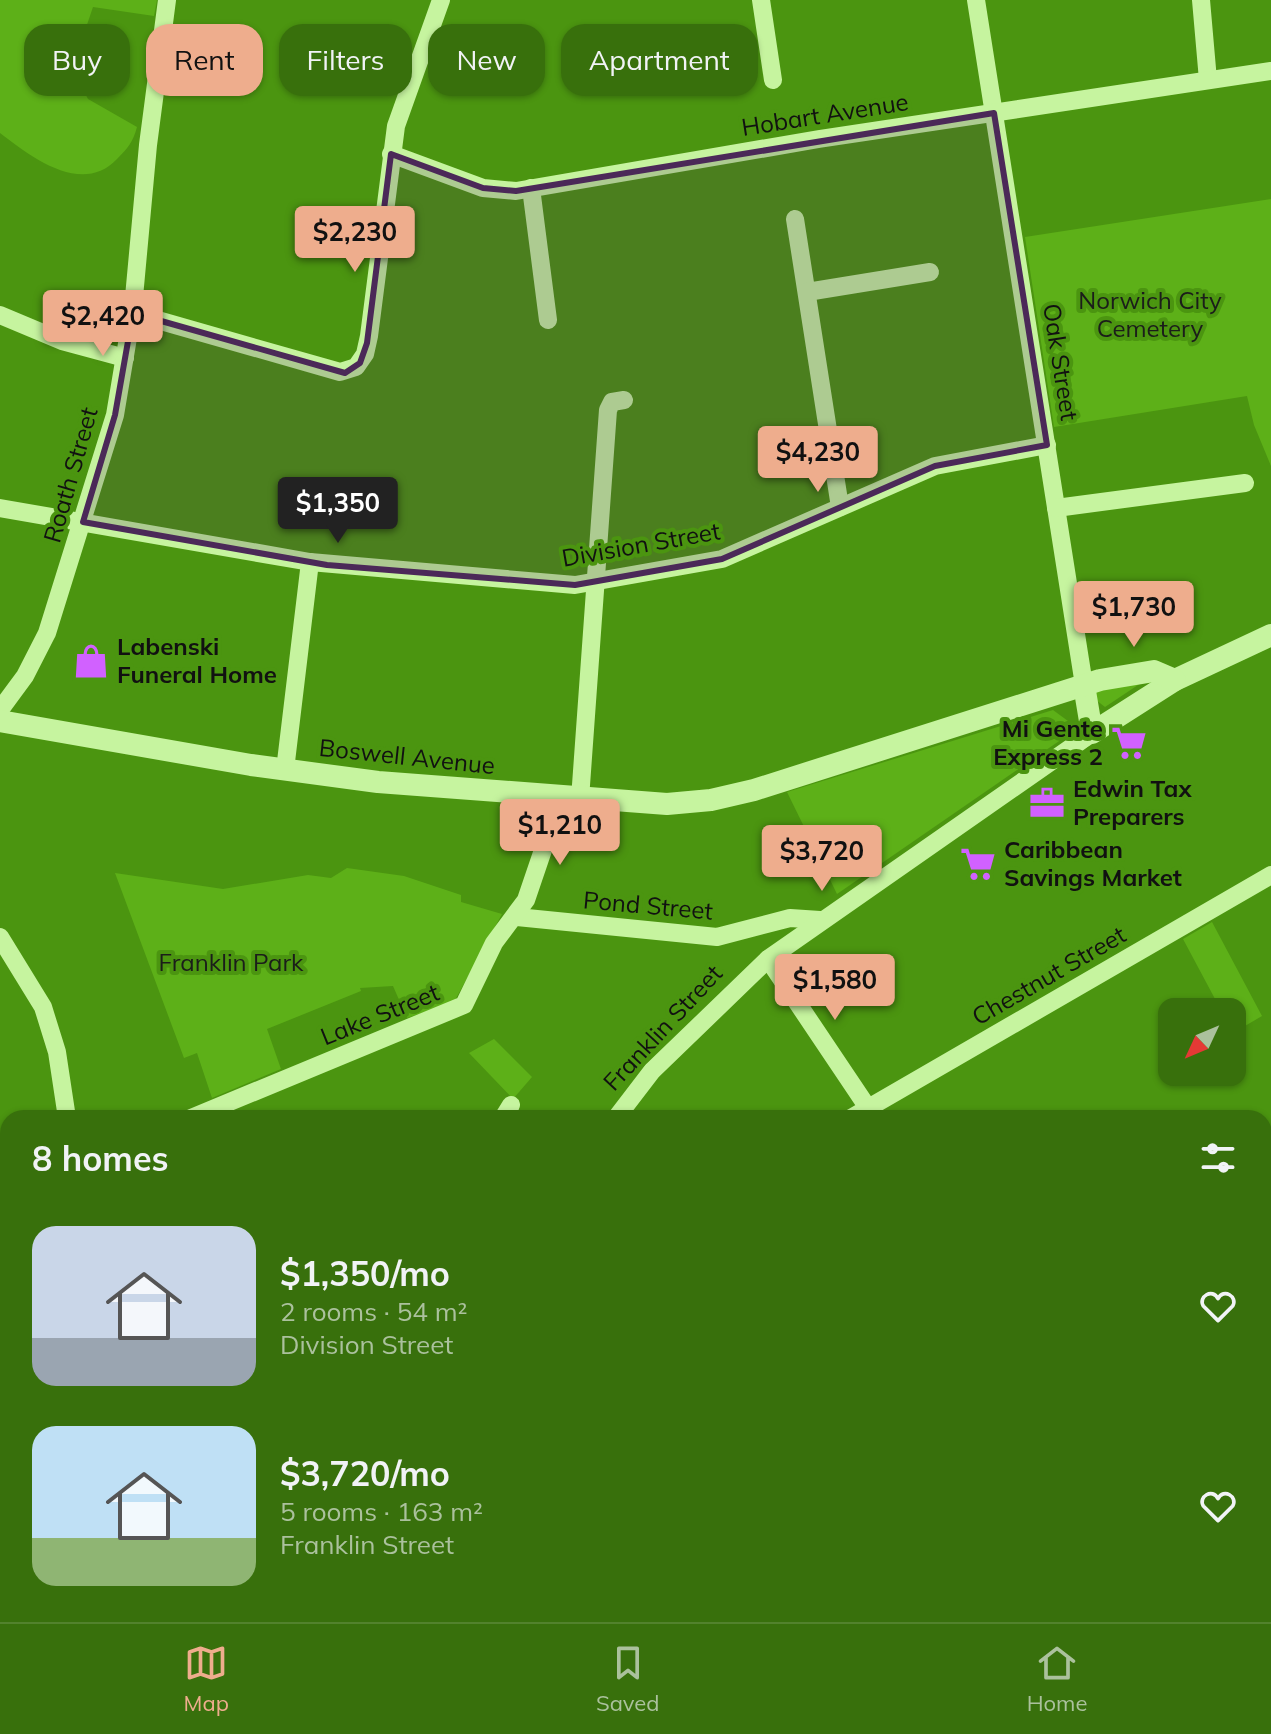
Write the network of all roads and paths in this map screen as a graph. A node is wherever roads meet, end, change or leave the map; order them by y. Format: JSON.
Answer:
{"nodes":[{"id":1,"x":167,"y":0,"type":"edge"},
{"id":2,"x":441,"y":0,"type":"edge"},
{"id":3,"x":761,"y":0,"type":"edge"},
{"id":4,"x":976,"y":0,"type":"edge"},
{"id":5,"x":1201,"y":0,"type":"edge"},
{"id":6,"x":1271,"y":71,"type":"edge"},
{"id":7,"x":773,"y":80,"type":"dead end"},
{"id":8,"x":1208,"y":80,"type":"junction"},
{"id":9,"x":994,"y":113,"type":"junction"},
{"id":10,"x":391,"y":154,"type":"junction"},
{"id":11,"x":531,"y":188,"type":"junction"},
{"id":12,"x":795,"y":219,"type":"dead end"},
{"id":13,"x":930,"y":272,"type":"dead end"},
{"id":14,"x":807,"y":292,"type":"junction"},
{"id":15,"x":133,"y":313,"type":"junction"},
{"id":16,"x":0,"y":315,"type":"edge"},
{"id":17,"x":548,"y":320,"type":"dead end"},
{"id":18,"x":125,"y":358,"type":"junction"},
{"id":19,"x":624,"y":400,"type":"dead end"},
{"id":20,"x":1047,"y":445,"type":"junction"},
{"id":21,"x":1245,"y":483,"type":"dead end"},
{"id":22,"x":840,"y":507,"type":"junction"},
{"id":23,"x":0,"y":508,"type":"edge"},
{"id":24,"x":1056,"y":508,"type":"junction"},
{"id":25,"x":83,"y":522,"type":"junction"},
{"id":26,"x":310,"y":562,"type":"junction"},
{"id":27,"x":596,"y":582,"type":"junction"},
{"id":28,"x":1271,"y":635,"type":"edge"},
{"id":29,"x":1175,"y":680,"type":"junction"},
{"id":30,"x":1084,"y":685,"type":"junction"},
{"id":31,"x":0,"y":710,"type":"edge"},
{"id":32,"x":0,"y":721,"type":"edge"},
{"id":33,"x":1092,"y":733,"type":"junction"},
{"id":34,"x":285,"y":770,"type":"junction"},
{"id":35,"x":551,"y":797,"type":"junction"},
{"id":36,"x":580,"y":799,"type":"junction"},
{"id":37,"x":1271,"y":875,"type":"edge"},
{"id":38,"x":517,"y":917,"type":"junction"},
{"id":39,"x":820,"y":920,"type":"junction"},
{"id":40,"x":0,"y":937,"type":"edge"},
{"id":41,"x":768,"y":959,"type":"junction"},
{"id":42,"x":868,"y":1108,"type":"junction"},
{"id":43,"x":66,"y":1110,"type":"edge"},
{"id":44,"x":210,"y":1110,"type":"edge"},
{"id":45,"x":622,"y":1110,"type":"edge"},
{"id":46,"x":865,"y":1110,"type":"edge"}],
"edges":[{"from":1,"to":15,"type":"street","name":"Roath Street"},
{"from":2,"to":10,"type":"street"},
{"from":3,"to":7,"type":"street"},
{"from":4,"to":9,"type":"street","name":"Oak Street"},
{"from":5,"to":8,"type":"street"},
{"from":6,"to":8,"type":"street","name":"Hobart Avenue"},
{"from":8,"to":9,"type":"street","name":"Hobart Avenue"},
{"from":9,"to":11,"type":"street","name":"Hobart Avenue"},
{"from":9,"to":20,"type":"street","name":"Oak Street"},
{"from":10,"to":11,"type":"street","name":"Hobart Avenue"},
{"from":10,"to":15,"type":"street"},
{"from":11,"to":17,"type":"street"},
{"from":12,"to":14,"type":"street"},
{"from":13,"to":14,"type":"street"},
{"from":14,"to":22,"type":"street"},
{"from":15,"to":18,"type":"street","name":"Roath Street"},
{"from":16,"to":18,"type":"street"},
{"from":18,"to":25,"type":"street","name":"Roath Street"},
{"from":19,"to":27,"type":"street"},
{"from":20,"to":22,"type":"street","name":"Division Street"},
{"from":20,"to":24,"type":"street","name":"Oak Street"},
{"from":21,"to":24,"type":"street"},
{"from":22,"to":27,"type":"street","name":"Division Street"},
{"from":23,"to":25,"type":"street","name":"Division Street"},
{"from":24,"to":30,"type":"street","name":"Oak Street"},
{"from":25,"to":26,"type":"street","name":"Division Street"},
{"from":25,"to":31,"type":"street","name":"Roath Street"},
{"from":26,"to":27,"type":"street","name":"Division Street"},
{"from":26,"to":34,"type":"street"},
{"from":27,"to":36,"type":"street"},
{"from":28,"to":29,"type":"street","name":"Franklin Street"},
{"from":29,"to":30,"type":"street","name":"Boswell Avenue"},
{"from":29,"to":33,"type":"street","name":"Franklin Street"},
{"from":30,"to":33,"type":"street","name":"Oak Street"},
{"from":30,"to":36,"type":"street","name":"Boswell Avenue"},
{"from":32,"to":34,"type":"street","name":"Boswell Avenue"},
{"from":33,"to":39,"type":"street","name":"Franklin Street"},
{"from":34,"to":35,"type":"street","name":"Boswell Avenue"},
{"from":35,"to":36,"type":"street","name":"Boswell Avenue"},
{"from":35,"to":38,"type":"street","name":"Lake Street"},
{"from":37,"to":42,"type":"street","name":"Chestnut Street"},
{"from":38,"to":39,"type":"street","name":"Pond Street"},
{"from":38,"to":44,"type":"street","name":"Lake Street"},
{"from":39,"to":41,"type":"street","name":"Franklin Street"},
{"from":40,"to":43,"type":"street"},
{"from":41,"to":42,"type":"street"},
{"from":41,"to":45,"type":"street","name":"Franklin Street"},
{"from":42,"to":46,"type":"street","name":"Chestnut Street"}]}
